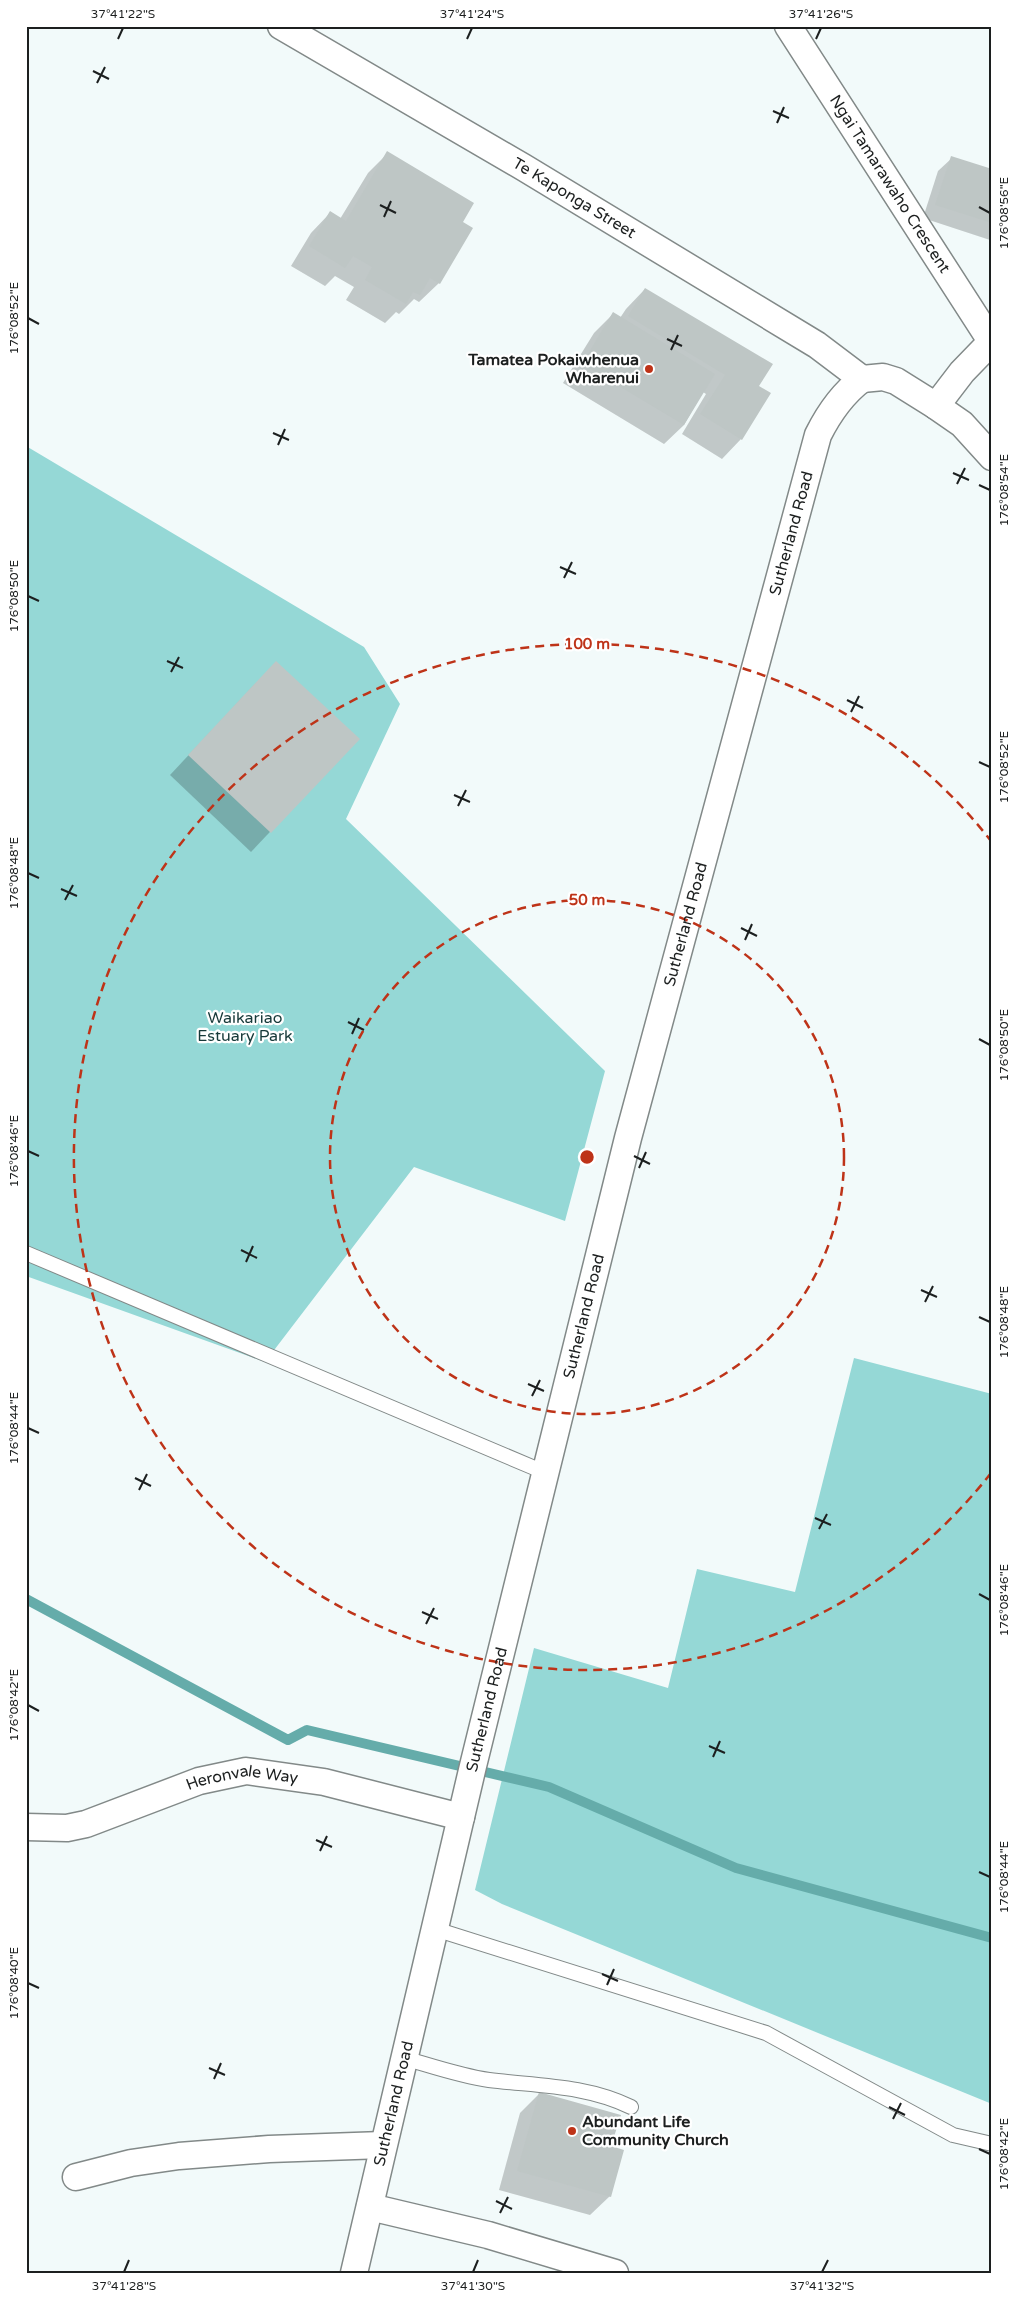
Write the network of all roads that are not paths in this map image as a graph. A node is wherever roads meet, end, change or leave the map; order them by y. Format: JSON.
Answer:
{"nodes":[{"id":1,"x":281,"y":26,"type":"edge"},
{"id":2,"x":788,"y":26,"type":"edge"},
{"id":3,"x":991,"y":341,"type":"edge"},
{"id":4,"x":862,"y":378,"type":"junction"},
{"id":5,"x":936,"y":406,"type":"junction"},
{"id":6,"x":992,"y":457,"type":"edge"},
{"id":7,"x":26,"y":1253,"type":"edge"},
{"id":8,"x":544,"y":1472,"type":"junction"},
{"id":9,"x":461,"y":1817,"type":"junction"},
{"id":10,"x":26,"y":1826,"type":"edge"},
{"id":11,"x":435,"y":1928,"type":"junction"},
{"id":12,"x":404,"y":2058,"type":"junction"},
{"id":13,"x":631,"y":2106,"type":"dead end"},
{"id":14,"x":992,"y":2144,"type":"edge"},
{"id":15,"x":383,"y":2145,"type":"junction"},
{"id":16,"x":76,"y":2177,"type":"dead end"},
{"id":17,"x":370,"y":2207,"type":"junction"},
{"id":18,"x":354,"y":2273,"type":"edge"},
{"id":19,"x":614,"y":2273,"type":"edge"}],
"edges":[{"from":1,"to":4,"type":"street","name":"Te Kaponga Street"},
{"from":2,"to":3,"type":"street","name":"Ngai Tamarawaho Crescent"},
{"from":3,"to":5,"type":"street"},
{"from":4,"to":5,"type":"street"},
{"from":4,"to":8,"type":"street","name":"Sutherland Road"},
{"from":5,"to":6,"type":"street"},
{"from":7,"to":8,"type":"lane"},
{"from":8,"to":9,"type":"street","name":"Sutherland Road"},
{"from":9,"to":10,"type":"street","name":"Heronvale Way"},
{"from":9,"to":11,"type":"street","name":"Sutherland Road"},
{"from":11,"to":12,"type":"street","name":"Sutherland Road"},
{"from":11,"to":14,"type":"lane"},
{"from":12,"to":13,"type":"lane"},
{"from":12,"to":15,"type":"street","name":"Sutherland Road"},
{"from":15,"to":16,"type":"street"},
{"from":15,"to":17,"type":"street","name":"Sutherland Road"},
{"from":17,"to":18,"type":"street","name":"Sutherland Road"},
{"from":17,"to":19,"type":"street"}]}
